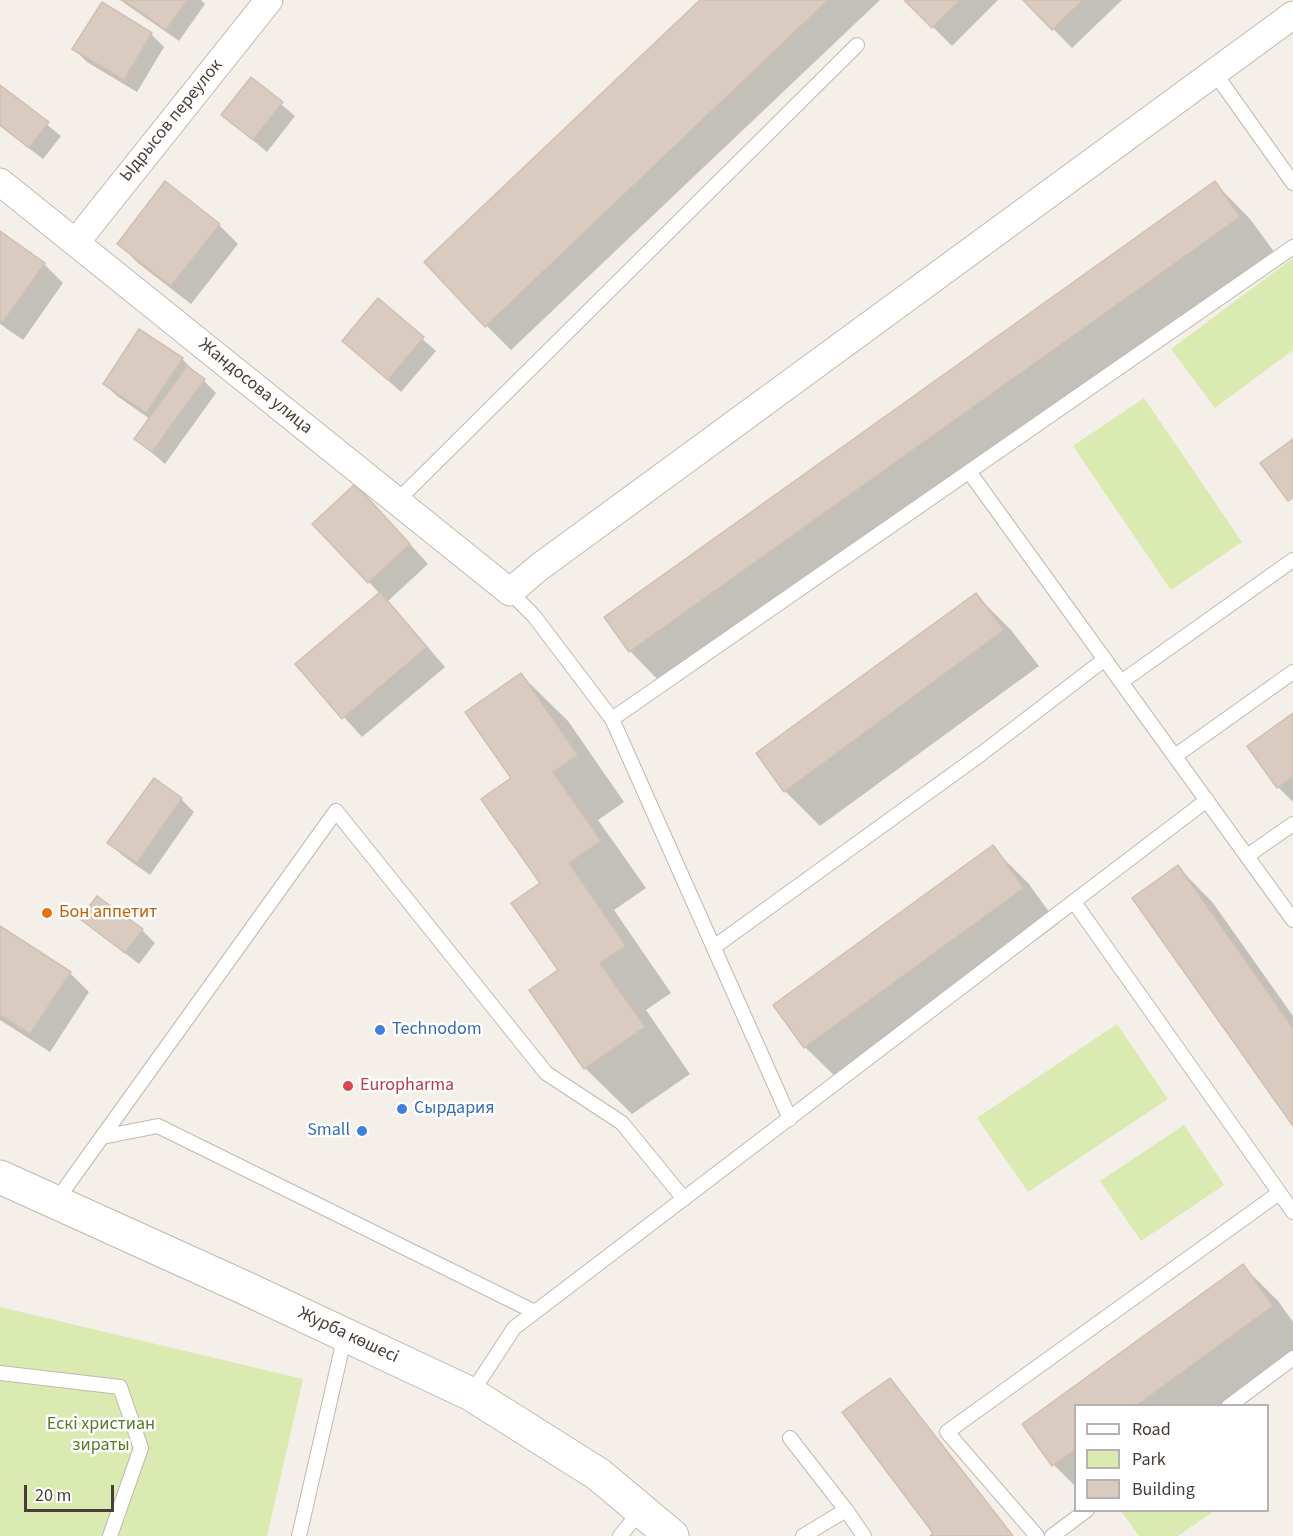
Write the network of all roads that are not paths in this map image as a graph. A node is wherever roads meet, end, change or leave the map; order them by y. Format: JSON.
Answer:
{"nodes":[{"id":1,"x":269,"y":0,"type":"edge"},
{"id":2,"x":1293,"y":15,"type":"edge"},
{"id":3,"x":856,"y":45,"type":"dead end"},
{"id":4,"x":1214,"y":72,"type":"junction"},
{"id":5,"x":0,"y":182,"type":"edge"},
{"id":6,"x":1293,"y":183,"type":"edge"},
{"id":7,"x":76,"y":242,"type":"junction"},
{"id":8,"x":1293,"y":248,"type":"edge"},
{"id":9,"x":970,"y":473,"type":"junction"},
{"id":10,"x":397,"y":501,"type":"junction"},
{"id":11,"x":1293,"y":560,"type":"edge"},
{"id":12,"x":510,"y":592,"type":"junction"},
{"id":13,"x":1105,"y":659,"type":"junction"},
{"id":14,"x":1293,"y":672,"type":"edge"},
{"id":15,"x":1121,"y":682,"type":"junction"},
{"id":16,"x":612,"y":719,"type":"junction"},
{"id":17,"x":1176,"y":756,"type":"junction"},
{"id":18,"x":1207,"y":800,"type":"junction"},
{"id":19,"x":1293,"y":824,"type":"edge"},
{"id":20,"x":1247,"y":856,"type":"junction"},
{"id":21,"x":1074,"y":902,"type":"junction"},
{"id":22,"x":1293,"y":920,"type":"edge"},
{"id":23,"x":714,"y":947,"type":"junction"},
{"id":24,"x":790,"y":1119,"type":"junction"},
{"id":25,"x":102,"y":1137,"type":"junction"},
{"id":26,"x":0,"y":1177,"type":"edge"},
{"id":27,"x":1280,"y":1193,"type":"junction"},
{"id":28,"x":684,"y":1199,"type":"junction"},
{"id":29,"x":55,"y":1202,"type":"junction"},
{"id":30,"x":1293,"y":1212,"type":"edge"},
{"id":31,"x":535,"y":1312,"type":"junction"},
{"id":32,"x":345,"y":1335,"type":"junction"},
{"id":33,"x":1293,"y":1358,"type":"edge"},
{"id":34,"x":0,"y":1372,"type":"edge"},
{"id":35,"x":471,"y":1394,"type":"junction"},
{"id":36,"x":1232,"y":1404,"type":"edge"},
{"id":37,"x":790,"y":1438,"type":"dead end"},
{"id":38,"x":641,"y":1510,"type":"junction"},
{"id":39,"x":846,"y":1510,"type":"junction"},
{"id":40,"x":1084,"y":1512,"type":"edge"},
{"id":41,"x":110,"y":1536,"type":"edge"},
{"id":42,"x":299,"y":1536,"type":"edge"},
{"id":43,"x":620,"y":1536,"type":"edge"},
{"id":44,"x":672,"y":1536,"type":"edge"},
{"id":45,"x":803,"y":1536,"type":"edge"},
{"id":46,"x":864,"y":1536,"type":"edge"},
{"id":47,"x":1036,"y":1536,"type":"edge"},
{"id":48,"x":1052,"y":1536,"type":"edge"}],
"edges":[{"from":1,"to":7,"type":"street","name":"Ыдрысов переулок"},
{"from":2,"to":4,"type":"street"},
{"from":3,"to":10,"type":"lane"},
{"from":4,"to":6,"type":"lane"},
{"from":4,"to":12,"type":"street"},
{"from":5,"to":7,"type":"street","name":"Жандосова улица"},
{"from":7,"to":10,"type":"street","name":"Жандосова улица"},
{"from":8,"to":9,"type":"lane"},
{"from":9,"to":13,"type":"lane"},
{"from":9,"to":16,"type":"lane"},
{"from":10,"to":12,"type":"street","name":"Жандосова улица"},
{"from":11,"to":15,"type":"lane"},
{"from":12,"to":16,"type":"lane"},
{"from":13,"to":15,"type":"lane"},
{"from":13,"to":23,"type":"lane"},
{"from":14,"to":17,"type":"lane"},
{"from":15,"to":17,"type":"lane"},
{"from":16,"to":23,"type":"lane"},
{"from":17,"to":18,"type":"lane"},
{"from":18,"to":20,"type":"lane"},
{"from":18,"to":21,"type":"lane"},
{"from":19,"to":20,"type":"lane"},
{"from":20,"to":22,"type":"lane"},
{"from":21,"to":24,"type":"lane"},
{"from":21,"to":27,"type":"lane"},
{"from":23,"to":24,"type":"lane"},
{"from":24,"to":28,"type":"lane"},
{"from":25,"to":28,"type":"lane"},
{"from":25,"to":29,"type":"lane"},
{"from":25,"to":31,"type":"lane"},
{"from":26,"to":29,"type":"street","name":"Журба көшесі"},
{"from":27,"to":30,"type":"lane"},
{"from":27,"to":47,"type":"lane"},
{"from":28,"to":31,"type":"lane"},
{"from":29,"to":32,"type":"street","name":"Журба көшесі"},
{"from":31,"to":35,"type":"lane"},
{"from":32,"to":35,"type":"street","name":"Журба көшесі"},
{"from":32,"to":42,"type":"lane"},
{"from":33,"to":36,"type":"lane"},
{"from":34,"to":41,"type":"lane"},
{"from":35,"to":38,"type":"street","name":"Журба көшесі"},
{"from":37,"to":39,"type":"lane"},
{"from":38,"to":43,"type":"lane"},
{"from":38,"to":44,"type":"street","name":"Журба көшесі"},
{"from":39,"to":45,"type":"lane"},
{"from":39,"to":46,"type":"lane"},
{"from":40,"to":48,"type":"lane"}]}
